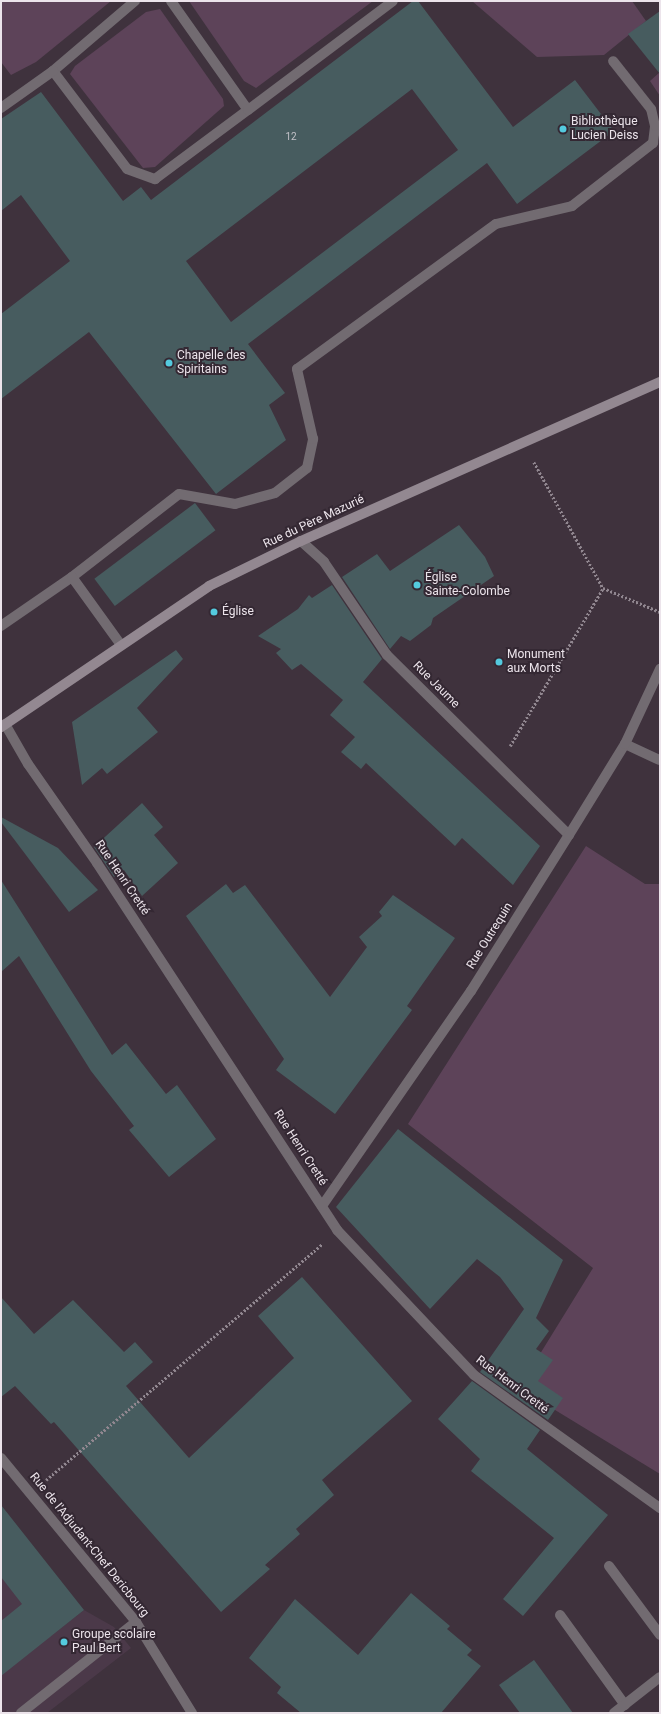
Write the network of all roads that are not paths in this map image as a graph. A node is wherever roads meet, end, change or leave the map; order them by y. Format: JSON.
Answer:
{"nodes":[{"id":1,"x":135,"y":1,"type":"edge"},
{"id":2,"x":171,"y":1,"type":"edge"},
{"id":3,"x":393,"y":1,"type":"edge"},
{"id":4,"x":613,"y":61,"type":"dead end"},
{"id":5,"x":53,"y":71,"type":"junction"},
{"id":6,"x":1,"y":108,"type":"edge"},
{"id":7,"x":248,"y":110,"type":"junction"},
{"id":8,"x":660,"y":382,"type":"edge"},
{"id":9,"x":301,"y":541,"type":"junction"},
{"id":10,"x":72,"y":577,"type":"junction"},
{"id":11,"x":1,"y":626,"type":"edge"},
{"id":12,"x":121,"y":645,"type":"junction"},
{"id":13,"x":660,"y":669,"type":"edge"},
{"id":14,"x":3,"y":726,"type":"edge"},
{"id":15,"x":625,"y":744,"type":"junction"},
{"id":16,"x":660,"y":760,"type":"edge"},
{"id":17,"x":569,"y":835,"type":"junction"},
{"id":18,"x":322,"y":1206,"type":"junction"},
{"id":19,"x":1,"y":1458,"type":"edge"},
{"id":20,"x":660,"y":1508,"type":"edge"},
{"id":21,"x":609,"y":1566,"type":"dead end"},
{"id":22,"x":560,"y":1615,"type":"dead end"},
{"id":23,"x":136,"y":1622,"type":"junction"},
{"id":24,"x":660,"y":1635,"type":"edge"},
{"id":25,"x":660,"y":1677,"type":"edge"},
{"id":26,"x":625,"y":1705,"type":"junction"},
{"id":27,"x":21,"y":1713,"type":"edge"},
{"id":28,"x":192,"y":1713,"type":"edge"},
{"id":29,"x":614,"y":1713,"type":"edge"}],
"edges":[{"from":1,"to":5,"type":"street"},
{"from":2,"to":7,"type":"street"},
{"from":3,"to":7,"type":"street"},
{"from":4,"to":10,"type":"street"},
{"from":5,"to":6,"type":"street"},
{"from":5,"to":7,"type":"street"},
{"from":8,"to":9,"type":"main road","name":"Rue du Père Mazurié"},
{"from":9,"to":12,"type":"main road","name":"Rue du Père Mazurié"},
{"from":9,"to":17,"type":"street","name":"Rue Jaume"},
{"from":10,"to":11,"type":"street"},
{"from":10,"to":12,"type":"street"},
{"from":12,"to":14,"type":"main road","name":"Rue du Père Mazurié"},
{"from":13,"to":15,"type":"street","name":"Rue Outrequin"},
{"from":14,"to":18,"type":"street","name":"Rue Henri Cretté"},
{"from":15,"to":16,"type":"street"},
{"from":15,"to":17,"type":"street","name":"Rue Outrequin"},
{"from":17,"to":18,"type":"street","name":"Rue Outrequin"},
{"from":18,"to":20,"type":"street","name":"Rue Henri Cretté"},
{"from":19,"to":23,"type":"street","name":"Rue de l'Adjudant-Chef Dericbourg"},
{"from":21,"to":24,"type":"street"},
{"from":22,"to":26,"type":"street"},
{"from":23,"to":27,"type":"street"},
{"from":23,"to":28,"type":"street","name":"Rue de l'Adjudant-Chef Dericbourg"},
{"from":25,"to":26,"type":"street"},
{"from":26,"to":29,"type":"street"}]}
